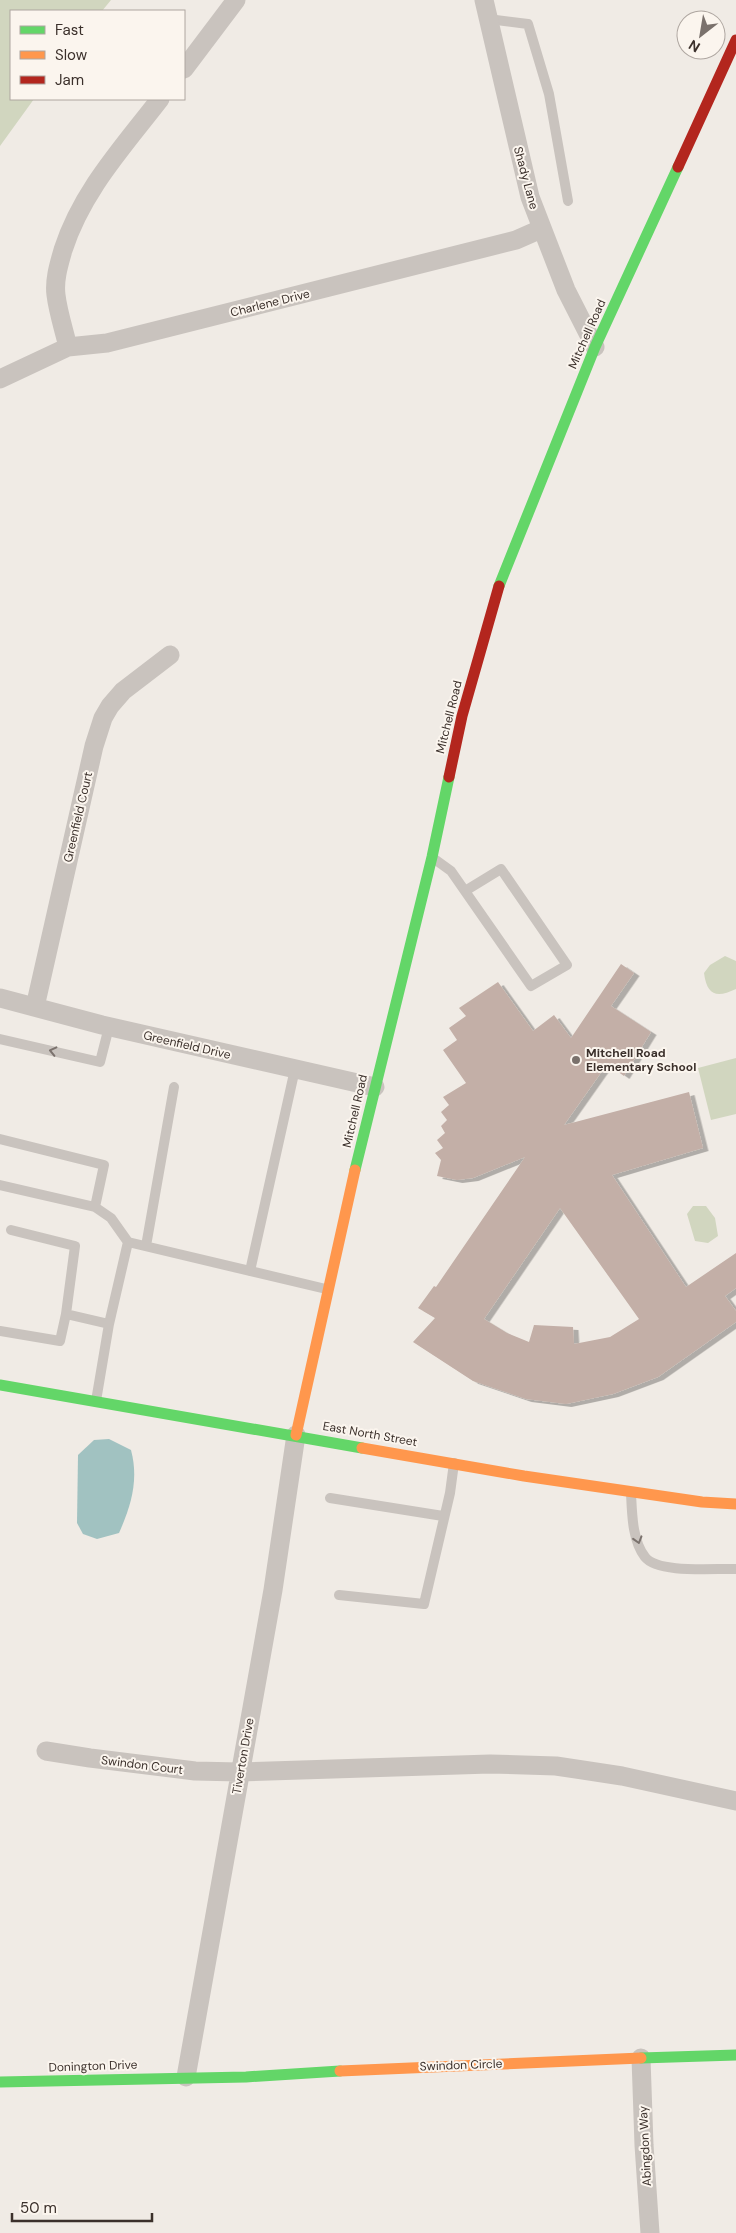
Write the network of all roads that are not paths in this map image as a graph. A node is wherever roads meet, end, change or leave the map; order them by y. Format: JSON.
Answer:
{"nodes":[{"id":1,"x":236,"y":0,"type":"edge"},
{"id":2,"x":484,"y":0,"type":"edge"},
{"id":3,"x":488,"y":19,"type":"junction"},
{"id":4,"x":736,"y":40,"type":"edge"},
{"id":5,"x":185,"y":67,"type":"edge"},
{"id":6,"x":159,"y":100,"type":"edge"},
{"id":7,"x":568,"y":201,"type":"dead end"},
{"id":8,"x":541,"y":228,"type":"junction"},
{"id":9,"x":68,"y":347,"type":"junction"},
{"id":10,"x":596,"y":347,"type":"junction"},
{"id":11,"x":0,"y":379,"type":"edge"},
{"id":12,"x":170,"y":655,"type":"dead end"},
{"id":13,"x":432,"y":858,"type":"junction"},
{"id":14,"x":465,"y":891,"type":"junction"},
{"id":15,"x":0,"y":998,"type":"edge"},
{"id":16,"x":35,"y":1007,"type":"junction"},
{"id":17,"x":109,"y":1027,"type":"junction"},
{"id":18,"x":0,"y":1039,"type":"edge"},
{"id":19,"x":295,"y":1069,"type":"junction"},
{"id":20,"x":174,"y":1087,"type":"dead end"},
{"id":21,"x":375,"y":1087,"type":"junction"},
{"id":22,"x":0,"y":1139,"type":"edge"},
{"id":23,"x":0,"y":1185,"type":"edge"},
{"id":24,"x":95,"y":1207,"type":"junction"},
{"id":25,"x":11,"y":1230,"type":"dead end"},
{"id":26,"x":128,"y":1242,"type":"junction"},
{"id":27,"x":146,"y":1246,"type":"junction"},
{"id":28,"x":250,"y":1271,"type":"junction"},
{"id":29,"x":327,"y":1289,"type":"junction"},
{"id":30,"x":66,"y":1314,"type":"junction"},
{"id":31,"x":109,"y":1324,"type":"junction"},
{"id":32,"x":0,"y":1331,"type":"edge"},
{"id":33,"x":0,"y":1385,"type":"edge"},
{"id":34,"x":96,"y":1401,"type":"junction"},
{"id":35,"x":296,"y":1435,"type":"junction"},
{"id":36,"x":454,"y":1463,"type":"junction"},
{"id":37,"x":630,"y":1492,"type":"junction"},
{"id":38,"x":330,"y":1498,"type":"dead end"},
{"id":39,"x":736,"y":1504,"type":"edge"},
{"id":40,"x":443,"y":1516,"type":"junction"},
{"id":41,"x":736,"y":1569,"type":"edge"},
{"id":42,"x":340,"y":1595,"type":"dead end"},
{"id":43,"x":46,"y":1751,"type":"dead end"},
{"id":44,"x":240,"y":1772,"type":"junction"},
{"id":45,"x":736,"y":1801,"type":"edge"},
{"id":46,"x":736,"y":2055,"type":"edge"},
{"id":47,"x":642,"y":2058,"type":"junction"},
{"id":48,"x":186,"y":2077,"type":"junction"},
{"id":49,"x":0,"y":2082,"type":"edge"},
{"id":50,"x":650,"y":2233,"type":"edge"}],
"edges":[{"from":1,"to":5,"type":"street"},
{"from":2,"to":3,"type":"street","name":"Shady Lane"},
{"from":3,"to":7,"type":"lane"},
{"from":3,"to":8,"type":"street","name":"Shady Lane"},
{"from":4,"to":10,"type":"street","name":"Mitchell Road"},
{"from":6,"to":9,"type":"street"},
{"from":8,"to":9,"type":"street","name":"Charlene Drive"},
{"from":8,"to":10,"type":"street","name":"Shady Lane"},
{"from":9,"to":11,"type":"street","name":"Charlene Drive"},
{"from":10,"to":13,"type":"street","name":"Mitchell Road"},
{"from":12,"to":16,"type":"street","name":"Greenfield Court"},
{"from":13,"to":14,"type":"lane"},
{"from":13,"to":21,"type":"street","name":"Mitchell Road"},
{"from":14,"to":14,"type":"lane"},
{"from":15,"to":16,"type":"street","name":"Greenfield Drive"},
{"from":16,"to":17,"type":"street","name":"Greenfield Drive"},
{"from":17,"to":18,"type":"lane","one_way":true},
{"from":17,"to":19,"type":"street","name":"Greenfield Drive"},
{"from":19,"to":21,"type":"street","name":"Greenfield Drive"},
{"from":19,"to":28,"type":"lane"},
{"from":20,"to":27,"type":"lane"},
{"from":21,"to":29,"type":"street","name":"Mitchell Road"},
{"from":22,"to":24,"type":"lane"},
{"from":23,"to":24,"type":"lane"},
{"from":24,"to":26,"type":"lane"},
{"from":25,"to":30,"type":"lane"},
{"from":26,"to":27,"type":"lane"},
{"from":26,"to":31,"type":"lane"},
{"from":27,"to":28,"type":"lane"},
{"from":28,"to":29,"type":"lane"},
{"from":29,"to":35,"type":"street","name":"Mitchell Road"},
{"from":30,"to":31,"type":"lane"},
{"from":30,"to":32,"type":"lane"},
{"from":31,"to":34,"type":"lane"},
{"from":33,"to":34,"type":"street","name":"East North Street"},
{"from":34,"to":35,"type":"street","name":"East North Street"},
{"from":35,"to":36,"type":"street","name":"East North Street"},
{"from":35,"to":44,"type":"street","name":"Tiverton Drive"},
{"from":36,"to":37,"type":"street","name":"East North Street"},
{"from":36,"to":40,"type":"lane"},
{"from":37,"to":39,"type":"street","name":"East North Street"},
{"from":37,"to":41,"type":"lane","one_way":true},
{"from":38,"to":40,"type":"lane"},
{"from":40,"to":42,"type":"lane"},
{"from":43,"to":44,"type":"street","name":"Swindon Court"},
{"from":44,"to":45,"type":"street"},
{"from":44,"to":48,"type":"street","name":"Tiverton Drive"},
{"from":46,"to":47,"type":"street","name":"Swindon Circle"},
{"from":47,"to":48,"type":"street","name":"Swindon Circle"},
{"from":47,"to":50,"type":"street","name":"Abingdon Way"},
{"from":48,"to":49,"type":"street","name":"Donington Drive"}]}
